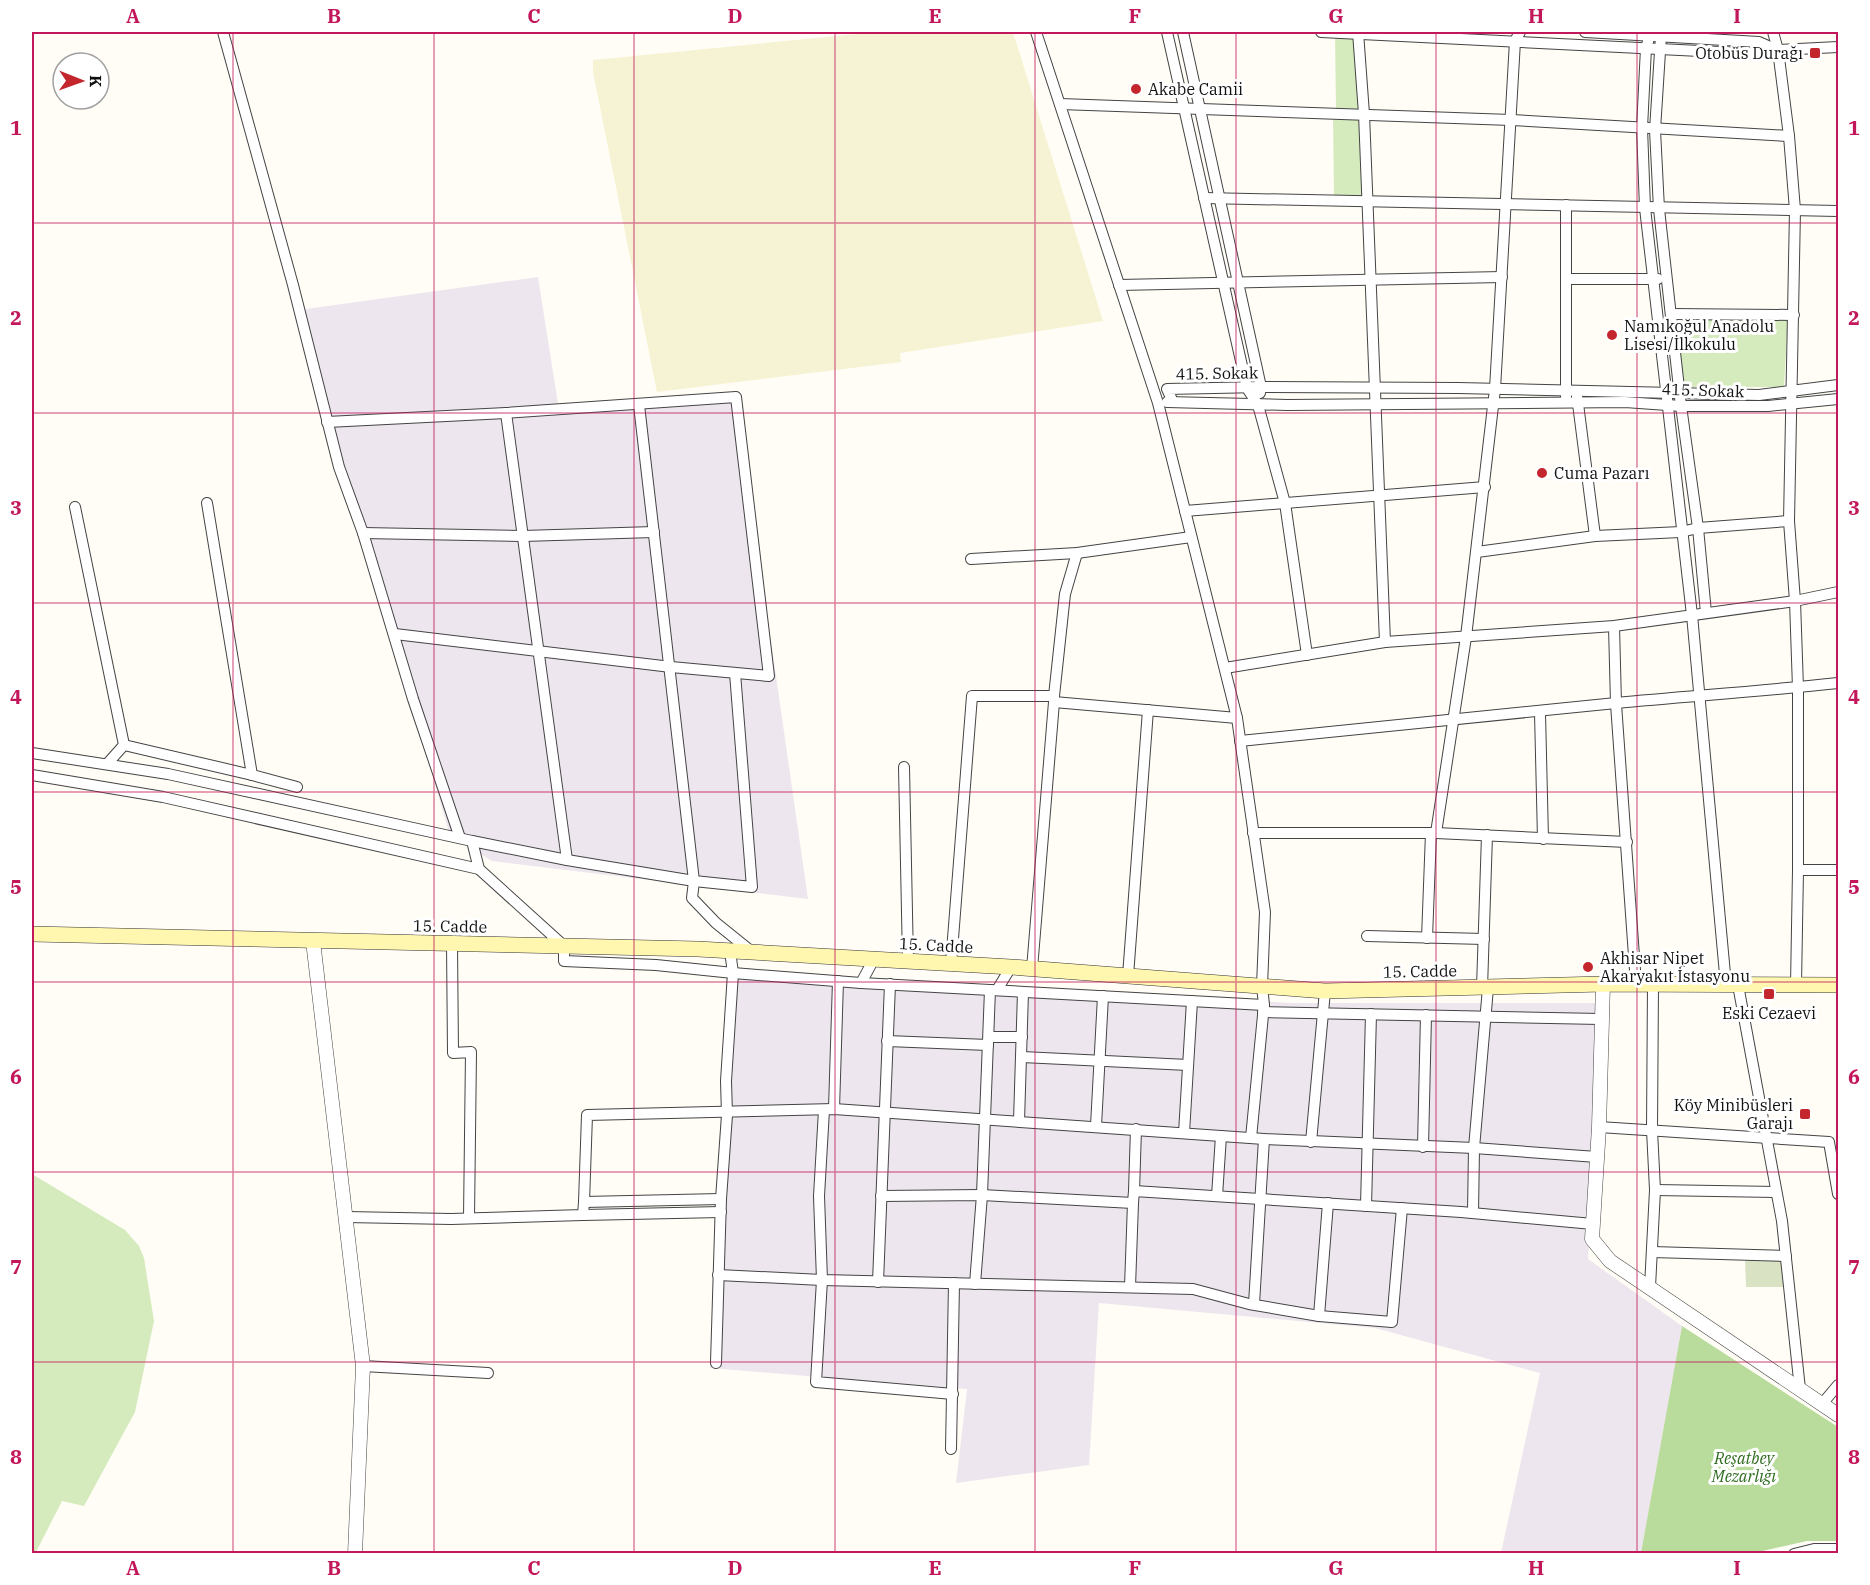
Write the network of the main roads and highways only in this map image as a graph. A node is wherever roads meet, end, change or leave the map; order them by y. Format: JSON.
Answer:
{"nodes":[{"id":1,"x":32,"y":934,"type":"edge"},
{"id":2,"x":1839,"y":985,"type":"edge"}],
"edges":[{"from":1,"to":2,"type":"main road","name":"15. Cadde"}]}
